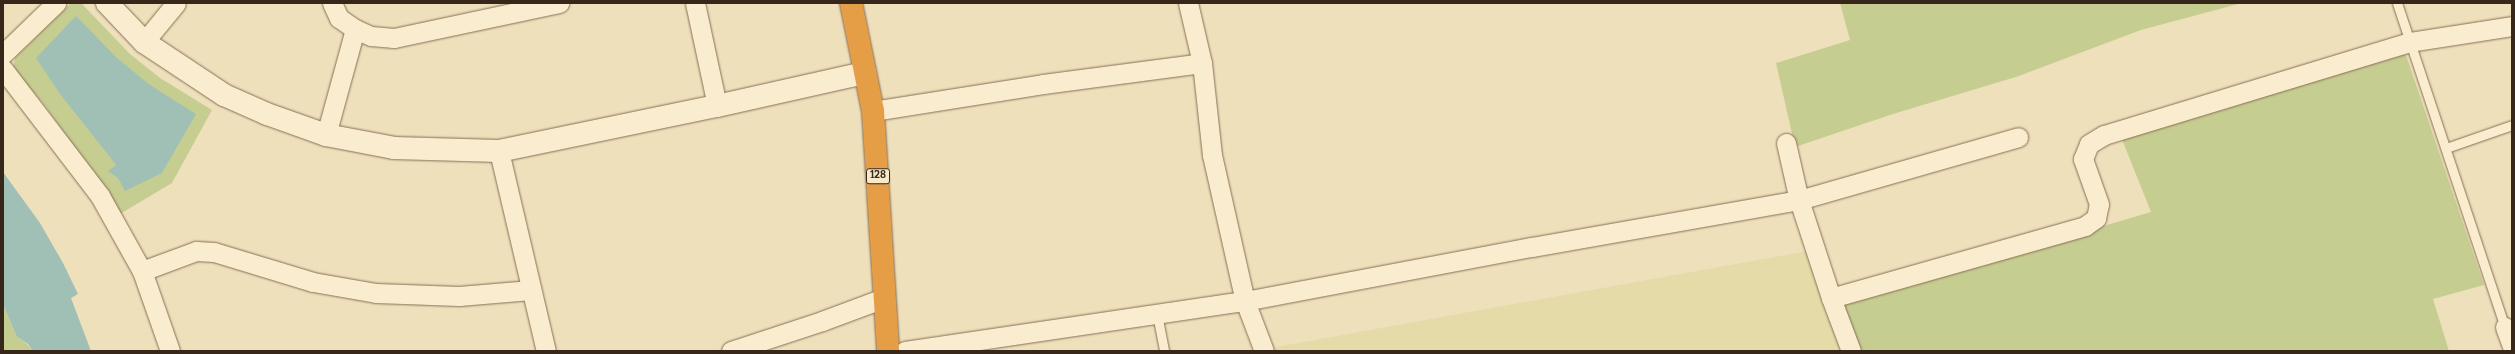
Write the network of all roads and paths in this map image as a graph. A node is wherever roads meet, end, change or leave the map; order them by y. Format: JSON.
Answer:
{"nodes":[{"id":1,"x":56,"y":3,"type":"edge"},
{"id":2,"x":107,"y":3,"type":"edge"},
{"id":3,"x":176,"y":3,"type":"edge"},
{"id":4,"x":332,"y":3,"type":"edge"},
{"id":5,"x":559,"y":3,"type":"edge"},
{"id":6,"x":695,"y":3,"type":"edge"},
{"id":7,"x":851,"y":3,"type":"edge"},
{"id":8,"x":1188,"y":3,"type":"edge"},
{"id":9,"x":2397,"y":3,"type":"edge"},
{"id":10,"x":2512,"y":26,"type":"edge"},
{"id":11,"x":355,"y":29,"type":"junction"},
{"id":12,"x":144,"y":42,"type":"junction"},
{"id":13,"x":2410,"y":42,"type":"junction"},
{"id":14,"x":3,"y":54,"type":"edge"},
{"id":15,"x":1202,"y":63,"type":"junction"},
{"id":16,"x":3,"y":69,"type":"edge"},
{"id":17,"x":865,"y":73,"type":"junction"},
{"id":18,"x":717,"y":106,"type":"junction"},
{"id":19,"x":873,"y":111,"type":"junction"},
{"id":20,"x":2512,"y":125,"type":"edge"},
{"id":21,"x":326,"y":135,"type":"junction"},
{"id":22,"x":2018,"y":137,"type":"dead end"},
{"id":23,"x":1786,"y":143,"type":"dead end"},
{"id":24,"x":2446,"y":148,"type":"junction"},
{"id":25,"x":499,"y":151,"type":"junction"},
{"id":26,"x":1799,"y":200,"type":"junction"},
{"id":27,"x":142,"y":271,"type":"junction"},
{"id":28,"x":531,"y":290,"type":"junction"},
{"id":29,"x":884,"y":298,"type":"junction"},
{"id":30,"x":1831,"y":298,"type":"junction"},
{"id":31,"x":1245,"y":302,"type":"junction"},
{"id":32,"x":1157,"y":314,"type":"junction"},
{"id":33,"x":2505,"y":326,"type":"joint"},
{"id":34,"x":2512,"y":346,"type":"edge"},
{"id":35,"x":170,"y":351,"type":"edge"},
{"id":36,"x":546,"y":351,"type":"edge"},
{"id":37,"x":731,"y":351,"type":"edge"},
{"id":38,"x":888,"y":351,"type":"edge"},
{"id":39,"x":905,"y":351,"type":"edge"},
{"id":40,"x":1164,"y":351,"type":"edge"},
{"id":41,"x":1264,"y":351,"type":"edge"},
{"id":42,"x":1851,"y":351,"type":"edge"}],
"edges":[{"from":1,"to":14,"type":"street"},
{"from":2,"to":12,"type":"street"},
{"from":3,"to":12,"type":"street"},
{"from":4,"to":11,"type":"street"},
{"from":5,"to":11,"type":"street"},
{"from":6,"to":18,"type":"street"},
{"from":7,"to":17,"type":"highway","number":"128"},
{"from":8,"to":15,"type":"street"},
{"from":9,"to":13,"type":"lane"},
{"from":10,"to":13,"type":"street"},
{"from":11,"to":21,"type":"street"},
{"from":12,"to":21,"type":"street"},
{"from":13,"to":24,"type":"lane"},
{"from":13,"to":30,"type":"street"},
{"from":15,"to":19,"type":"street"},
{"from":15,"to":31,"type":"street"},
{"from":16,"to":27,"type":"street"},
{"from":17,"to":18,"type":"street"},
{"from":17,"to":19,"type":"highway","number":"128"},
{"from":18,"to":25,"type":"street"},
{"from":19,"to":29,"type":"highway","number":"128"},
{"from":20,"to":24,"type":"lane"},
{"from":21,"to":25,"type":"street"},
{"from":22,"to":26,"type":"street"},
{"from":23,"to":26,"type":"street"},
{"from":24,"to":33,"type":"lane"},
{"from":25,"to":28,"type":"street"},
{"from":26,"to":30,"type":"street"},
{"from":26,"to":31,"type":"street"},
{"from":27,"to":28,"type":"street"},
{"from":27,"to":35,"type":"street"},
{"from":28,"to":36,"type":"street"},
{"from":29,"to":37,"type":"street"},
{"from":29,"to":38,"type":"highway","number":"128"},
{"from":30,"to":42,"type":"street"},
{"from":31,"to":32,"type":"street"},
{"from":31,"to":41,"type":"street"},
{"from":32,"to":39,"type":"street"},
{"from":32,"to":40,"type":"lane"},
{"from":33,"to":34,"type":"street"}]}
